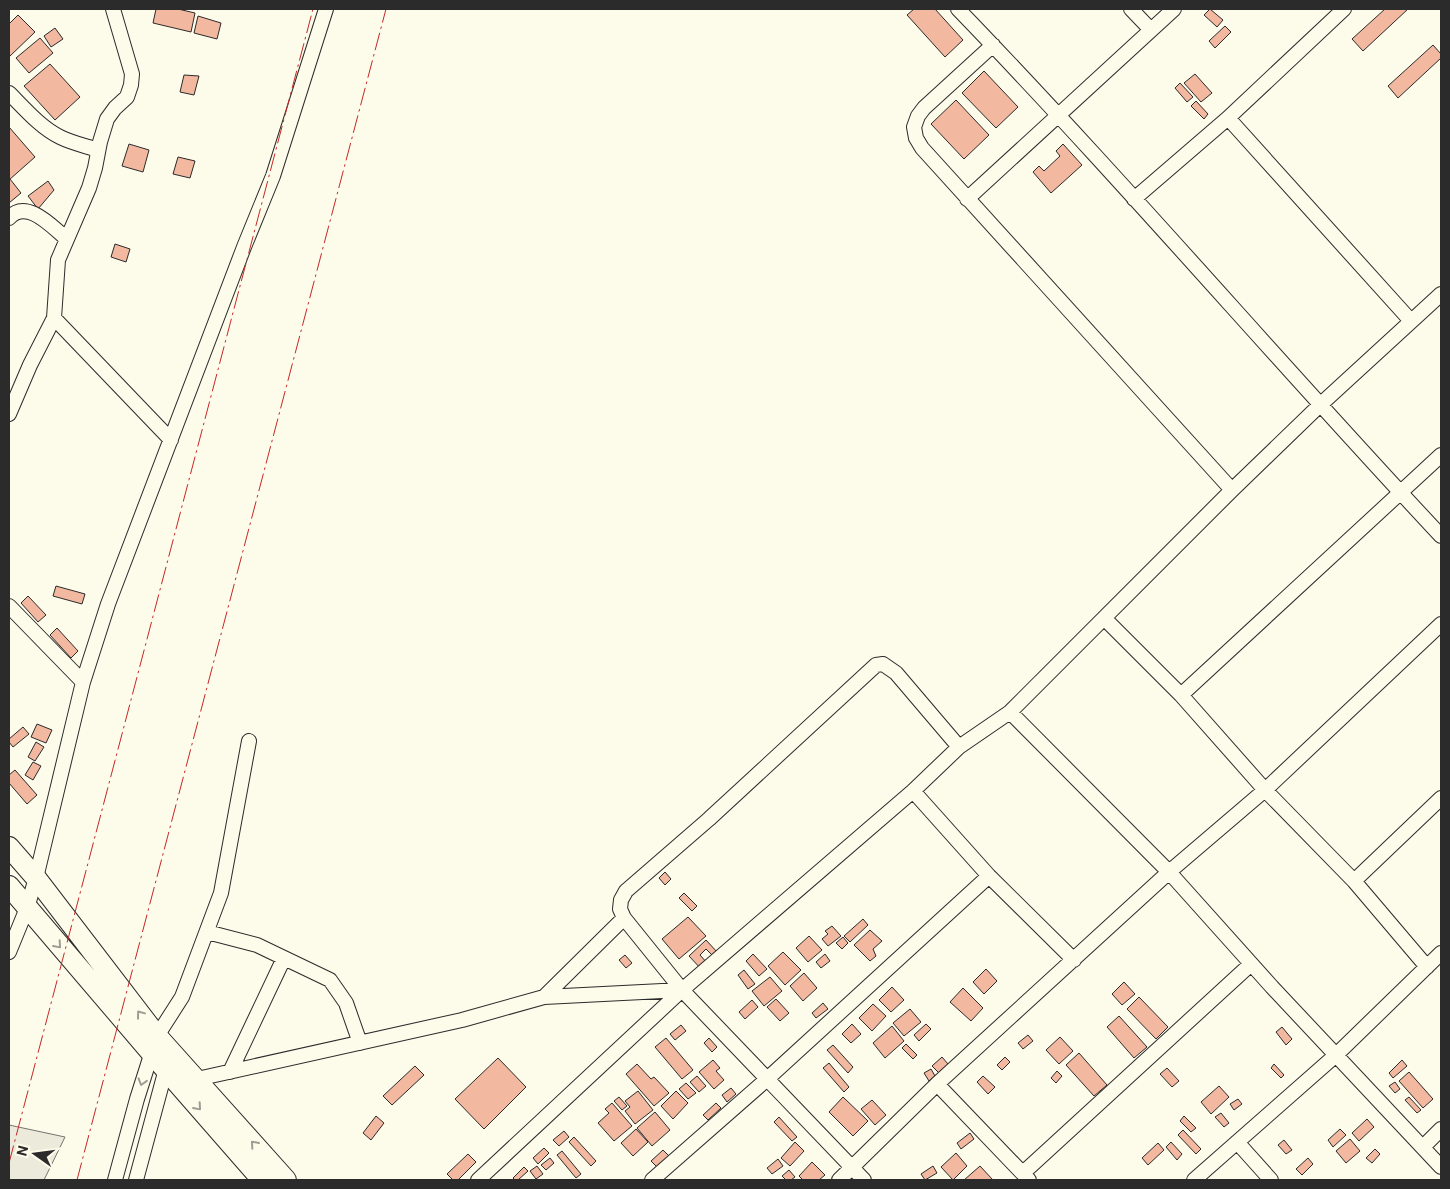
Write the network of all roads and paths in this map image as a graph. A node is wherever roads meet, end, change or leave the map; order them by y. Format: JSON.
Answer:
{"nodes":[{"id":1,"x":113,"y":9,"type":"edge"},
{"id":2,"x":326,"y":9,"type":"edge"},
{"id":3,"x":958,"y":9,"type":"edge"},
{"id":4,"x":1131,"y":9,"type":"edge"},
{"id":5,"x":1174,"y":9,"type":"edge"},
{"id":6,"x":1344,"y":9,"type":"edge"},
{"id":7,"x":1151,"y":30,"type":"junction"},
{"id":8,"x":994,"y":45,"type":"junction"},
{"id":9,"x":9,"y":93,"type":"edge"},
{"id":10,"x":1058,"y":115,"type":"junction"},
{"id":11,"x":1228,"y":118,"type":"junction"},
{"id":12,"x":98,"y":150,"type":"junction"},
{"id":13,"x":967,"y":199,"type":"junction"},
{"id":14,"x":1134,"y":199,"type":"junction"},
{"id":15,"x":9,"y":218,"type":"edge"},
{"id":16,"x":67,"y":239,"type":"junction"},
{"id":17,"x":1441,"y":294,"type":"edge"},
{"id":18,"x":54,"y":318,"type":"junction"},
{"id":19,"x":1411,"y":321,"type":"junction"},
{"id":20,"x":1320,"y":405,"type":"junction"},
{"id":21,"x":9,"y":414,"type":"edge"},
{"id":22,"x":171,"y":440,"type":"junction"},
{"id":23,"x":1441,"y":455,"type":"edge"},
{"id":24,"x":1232,"y":490,"type":"junction"},
{"id":25,"x":1401,"y":493,"type":"junction"},
{"id":26,"x":1441,"y":536,"type":"edge"},
{"id":27,"x":9,"y":606,"type":"edge"},
{"id":28,"x":1104,"y":618,"type":"junction"},
{"id":29,"x":1441,"y":624,"type":"edge"},
{"id":30,"x":83,"y":682,"type":"junction"},
{"id":31,"x":1181,"y":695,"type":"junction"},
{"id":32,"x":1010,"y":712,"type":"junction"},
{"id":33,"x":249,"y":741,"type":"dead end"},
{"id":34,"x":959,"y":747,"type":"junction"},
{"id":35,"x":1265,"y":790,"type":"junction"},
{"id":36,"x":913,"y":791,"type":"junction"},
{"id":37,"x":1441,"y":798,"type":"edge"},
{"id":38,"x":9,"y":847,"type":"edge"},
{"id":39,"x":1169,"y":872,"type":"junction"},
{"id":40,"x":989,"y":876,"type":"junction"},
{"id":41,"x":36,"y":878,"type":"junction"},
{"id":42,"x":1354,"y":881,"type":"junction"},
{"id":43,"x":9,"y":886,"type":"edge"},
{"id":44,"x":27,"y":908,"type":"junction"},
{"id":45,"x":624,"y":918,"type":"junction"},
{"id":46,"x":207,"y":932,"type":"junction"},
{"id":47,"x":9,"y":952,"type":"edge"},
{"id":48,"x":1441,"y":953,"type":"edge"},
{"id":49,"x":284,"y":958,"type":"junction"},
{"id":50,"x":1074,"y":960,"type":"junction"},
{"id":51,"x":1251,"y":964,"type":"junction"},
{"id":52,"x":1427,"y":967,"type":"junction"},
{"id":53,"x":682,"y":990,"type":"junction"},
{"id":54,"x":544,"y":997,"type":"junction"},
{"id":55,"x":360,"y":1043,"type":"junction"},
{"id":56,"x":154,"y":1044,"type":"junction"},
{"id":57,"x":1336,"y":1055,"type":"junction"},
{"id":58,"x":169,"y":1061,"type":"junction"},
{"id":59,"x":230,"y":1072,"type":"junction"},
{"id":60,"x":197,"y":1079,"type":"junction"},
{"id":61,"x":766,"y":1080,"type":"junction"},
{"id":62,"x":937,"y":1084,"type":"junction"},
{"id":63,"x":1441,"y":1130,"type":"edge"},
{"id":64,"x":1236,"y":1142,"type":"junction"},
{"id":65,"x":1423,"y":1147,"type":"junction"},
{"id":66,"x":852,"y":1167,"type":"junction"},
{"id":67,"x":1441,"y":1167,"type":"edge"},
{"id":68,"x":1026,"y":1177,"type":"edge"},
{"id":69,"x":115,"y":1180,"type":"edge"},
{"id":70,"x":136,"y":1180,"type":"edge"},
{"id":71,"x":262,"y":1180,"type":"edge"},
{"id":72,"x":286,"y":1180,"type":"edge"},
{"id":73,"x":478,"y":1180,"type":"edge"},
{"id":74,"x":652,"y":1180,"type":"edge"},
{"id":75,"x":838,"y":1180,"type":"edge"},
{"id":76,"x":864,"y":1180,"type":"edge"},
{"id":77,"x":1194,"y":1180,"type":"edge"},
{"id":78,"x":1271,"y":1180,"type":"edge"}],
"edges":[{"from":1,"to":12,"type":"street"},
{"from":2,"to":22,"type":"street"},
{"from":3,"to":8,"type":"street"},
{"from":4,"to":7,"type":"street"},
{"from":5,"to":7,"type":"street"},
{"from":6,"to":11,"type":"street"},
{"from":7,"to":10,"type":"street"},
{"from":8,"to":10,"type":"street"},
{"from":8,"to":13,"type":"street"},
{"from":9,"to":12,"type":"street"},
{"from":10,"to":13,"type":"street"},
{"from":10,"to":14,"type":"street"},
{"from":11,"to":14,"type":"street"},
{"from":11,"to":19,"type":"street"},
{"from":12,"to":16,"type":"street"},
{"from":13,"to":24,"type":"street"},
{"from":14,"to":20,"type":"street"},
{"from":15,"to":16,"type":"street"},
{"from":16,"to":18,"type":"street"},
{"from":17,"to":19,"type":"street"},
{"from":18,"to":21,"type":"street"},
{"from":18,"to":22,"type":"street"},
{"from":19,"to":20,"type":"street"},
{"from":20,"to":24,"type":"street"},
{"from":20,"to":25,"type":"street"},
{"from":22,"to":30,"type":"street"},
{"from":23,"to":25,"type":"street"},
{"from":24,"to":28,"type":"street"},
{"from":25,"to":26,"type":"street"},
{"from":25,"to":31,"type":"street"},
{"from":27,"to":30,"type":"street"},
{"from":28,"to":31,"type":"street"},
{"from":28,"to":32,"type":"street"},
{"from":29,"to":35,"type":"street"},
{"from":30,"to":41,"type":"street"},
{"from":31,"to":35,"type":"street"},
{"from":32,"to":34,"type":"street"},
{"from":32,"to":39,"type":"street"},
{"from":33,"to":46,"type":"street"},
{"from":34,"to":36,"type":"street"},
{"from":34,"to":45,"type":"street"},
{"from":35,"to":39,"type":"street"},
{"from":35,"to":42,"type":"street"},
{"from":36,"to":40,"type":"street"},
{"from":36,"to":53,"type":"street"},
{"from":37,"to":42,"type":"street"},
{"from":38,"to":41,"type":"main road"},
{"from":39,"to":50,"type":"street"},
{"from":39,"to":51,"type":"street"},
{"from":40,"to":50,"type":"street"},
{"from":40,"to":61,"type":"street"},
{"from":41,"to":44,"type":"street"},
{"from":56,"to":41,"type":"main road","one_way":true},
{"from":42,"to":52,"type":"street"},
{"from":43,"to":44,"type":"main road"},
{"from":44,"to":47,"type":"street"},
{"from":44,"to":56,"type":"main road","one_way":true},
{"from":45,"to":53,"type":"street"},
{"from":45,"to":54,"type":"street"},
{"from":46,"to":49,"type":"street"},
{"from":46,"to":56,"type":"street"},
{"from":48,"to":52,"type":"street"},
{"from":49,"to":55,"type":"street"},
{"from":49,"to":59,"type":"street"},
{"from":50,"to":62,"type":"street"},
{"from":51,"to":57,"type":"street"},
{"from":51,"to":68,"type":"street"},
{"from":52,"to":57,"type":"street"},
{"from":53,"to":54,"type":"street"},
{"from":53,"to":61,"type":"street"},
{"from":53,"to":73,"type":"street"},
{"from":54,"to":55,"type":"street"},
{"from":55,"to":59,"type":"street"},
{"from":56,"to":58,"type":"main road"},
{"from":56,"to":69,"type":"street","one_way":true},
{"from":57,"to":64,"type":"street"},
{"from":57,"to":65,"type":"street"},
{"from":58,"to":60,"type":"main road"},
{"from":58,"to":70,"type":"street"},
{"from":58,"to":71,"type":"main road","one_way":true},
{"from":59,"to":60,"type":"street"},
{"from":72,"to":60,"type":"main road","one_way":true},
{"from":61,"to":66,"type":"street"},
{"from":61,"to":74,"type":"street"},
{"from":62,"to":66,"type":"street"},
{"from":62,"to":68,"type":"street"},
{"from":63,"to":65,"type":"street"},
{"from":64,"to":77,"type":"street"},
{"from":64,"to":78,"type":"street"},
{"from":65,"to":67,"type":"street"},
{"from":66,"to":75,"type":"street"},
{"from":66,"to":76,"type":"street"}]}
